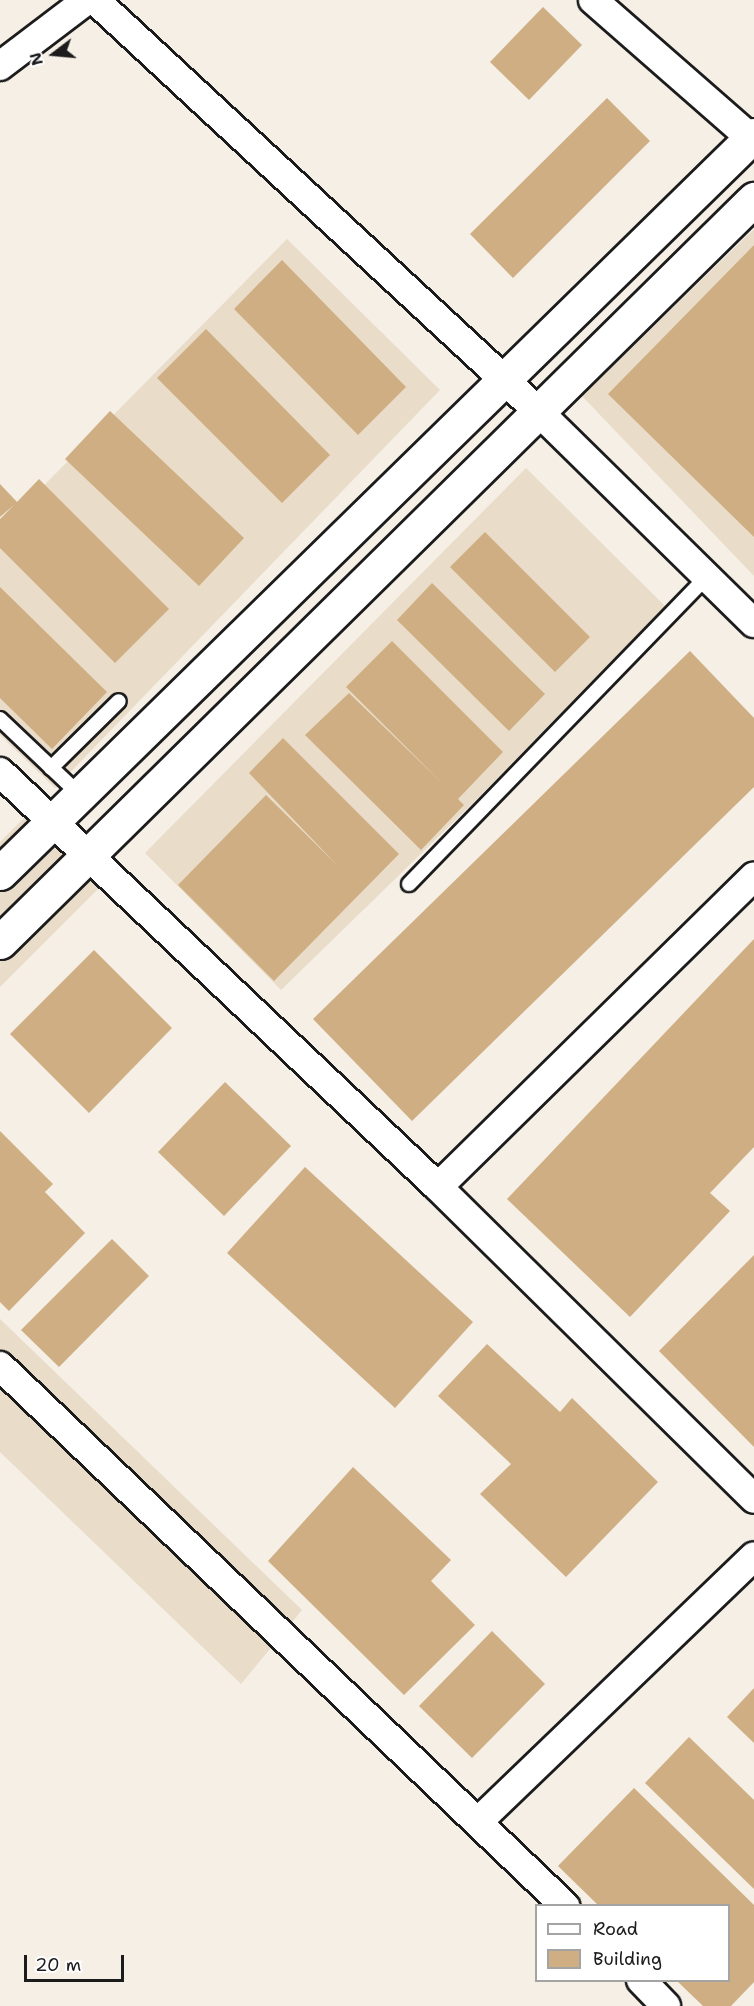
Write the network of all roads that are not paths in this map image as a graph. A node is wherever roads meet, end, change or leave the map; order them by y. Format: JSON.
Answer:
{"nodes":[{"id":1,"x":87,"y":0,"type":"edge"},
{"id":2,"x":95,"y":0,"type":"edge"},
{"id":3,"x":593,"y":0,"type":"edge"},
{"id":4,"x":0,"y":66,"type":"edge"},
{"id":5,"x":753,"y":138,"type":"edge"},
{"id":6,"x":754,"y":199,"type":"edge"},
{"id":7,"x":504,"y":379,"type":"junction"},
{"id":8,"x":539,"y":412,"type":"junction"},
{"id":9,"x":707,"y":577,"type":"junction"},
{"id":10,"x":754,"y":623,"type":"edge"},
{"id":11,"x":118,"y":700,"type":"dead end"},
{"id":12,"x":0,"y":719,"type":"edge"},
{"id":13,"x":51,"y":768,"type":"junction"},
{"id":14,"x":0,"y":772,"type":"edge"},
{"id":15,"x":78,"y":793,"type":"junction"},
{"id":16,"x":50,"y":820,"type":"junction"},
{"id":17,"x":90,"y":855,"type":"junction"},
{"id":18,"x":0,"y":873,"type":"edge"},
{"id":19,"x":754,"y":876,"type":"edge"},
{"id":20,"x":409,"y":884,"type":"dead end"},
{"id":21,"x":0,"y":942,"type":"edge"},
{"id":22,"x":438,"y":1187,"type":"junction"},
{"id":23,"x":0,"y":1366,"type":"edge"},
{"id":24,"x":754,"y":1499,"type":"edge"},
{"id":25,"x":754,"y":1556,"type":"edge"},
{"id":26,"x":480,"y":1820,"type":"junction"},
{"id":27,"x":564,"y":1904,"type":"edge"},
{"id":28,"x":643,"y":1982,"type":"edge"},
{"id":29,"x":666,"y":2006,"type":"edge"}],
"edges":[{"from":1,"to":4,"type":"street"},
{"from":2,"to":7,"type":"street"},
{"from":3,"to":5,"type":"street"},
{"from":5,"to":7,"type":"street"},
{"from":6,"to":8,"type":"street"},
{"from":7,"to":8,"type":"street"},
{"from":7,"to":15,"type":"street"},
{"from":8,"to":9,"type":"street"},
{"from":8,"to":17,"type":"street"},
{"from":9,"to":10,"type":"street"},
{"from":9,"to":20,"type":"lane"},
{"from":11,"to":13,"type":"lane"},
{"from":12,"to":13,"type":"lane"},
{"from":13,"to":15,"type":"lane"},
{"from":14,"to":16,"type":"street"},
{"from":15,"to":16,"type":"street"},
{"from":16,"to":17,"type":"street"},
{"from":16,"to":18,"type":"street"},
{"from":17,"to":21,"type":"street"},
{"from":17,"to":22,"type":"street"},
{"from":19,"to":22,"type":"street"},
{"from":22,"to":24,"type":"street"},
{"from":23,"to":26,"type":"street"},
{"from":25,"to":26,"type":"street"},
{"from":26,"to":27,"type":"street"},
{"from":28,"to":29,"type":"street"}]}
